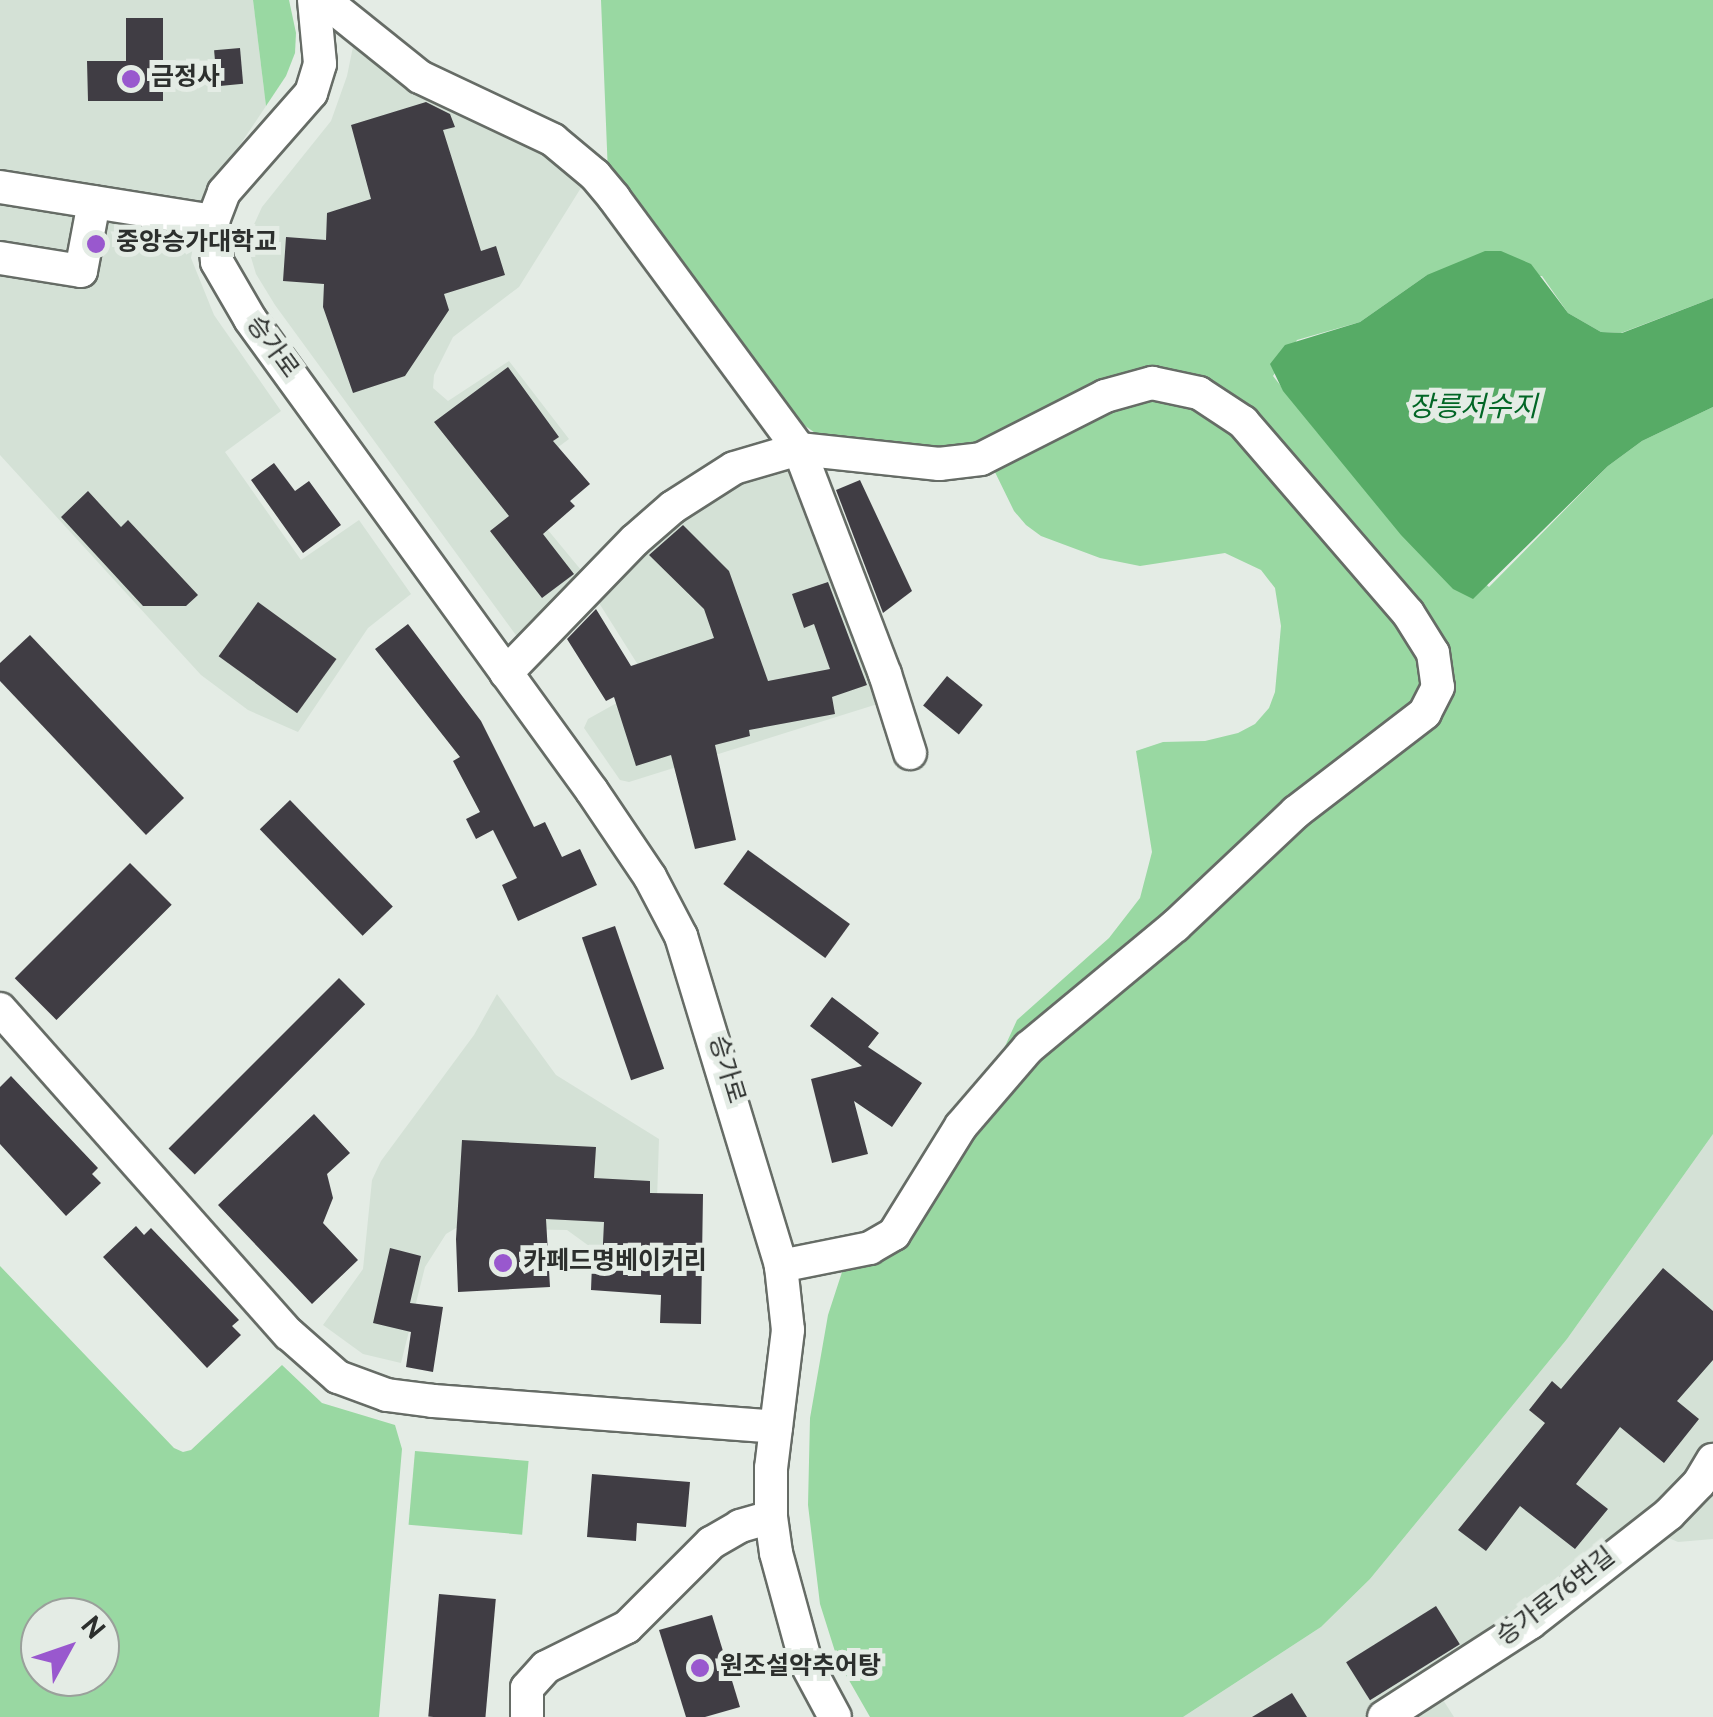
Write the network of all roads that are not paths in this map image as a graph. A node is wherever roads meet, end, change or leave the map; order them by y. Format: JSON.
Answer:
{"nodes":[{"id":1,"x":314,"y":0,"type":"edge"},
{"id":2,"x":324,"y":0,"type":"edge"},
{"id":3,"x":0,"y":187,"type":"edge"},
{"id":4,"x":94,"y":202,"type":"junction"},
{"id":5,"x":213,"y":220,"type":"junction"},
{"id":6,"x":0,"y":258,"type":"edge"},
{"id":7,"x":799,"y":450,"type":"junction"},
{"id":8,"x":506,"y":674,"type":"junction"},
{"id":9,"x":910,"y":753,"type":"dead end"},
{"id":10,"x":0,"y":1009,"type":"edge"},
{"id":11,"x":781,"y":1266,"type":"junction"},
{"id":12,"x":776,"y":1427,"type":"junction"},
{"id":13,"x":1713,"y":1460,"type":"edge"},
{"id":14,"x":771,"y":1518,"type":"junction"},
{"id":15,"x":527,"y":1717,"type":"edge"},
{"id":16,"x":835,"y":1717,"type":"edge"},
{"id":17,"x":1384,"y":1717,"type":"edge"}],
"edges":[{"from":1,"to":5,"type":"street"},
{"from":2,"to":7,"type":"street"},
{"from":3,"to":4,"type":"street"},
{"from":4,"to":5,"type":"street"},
{"from":4,"to":6,"type":"street"},
{"from":5,"to":8,"type":"street","name":"승가로"},
{"from":7,"to":8,"type":"street"},
{"from":7,"to":9,"type":"street"},
{"from":7,"to":11,"type":"street"},
{"from":8,"to":11,"type":"street","name":"승가로"},
{"from":10,"to":12,"type":"street"},
{"from":11,"to":12,"type":"street","name":"승가로"},
{"from":12,"to":14,"type":"street","name":"승가로"},
{"from":13,"to":17,"type":"street","name":"승가로76번길"},
{"from":14,"to":15,"type":"street"},
{"from":14,"to":16,"type":"street","name":"승가로"}]}
